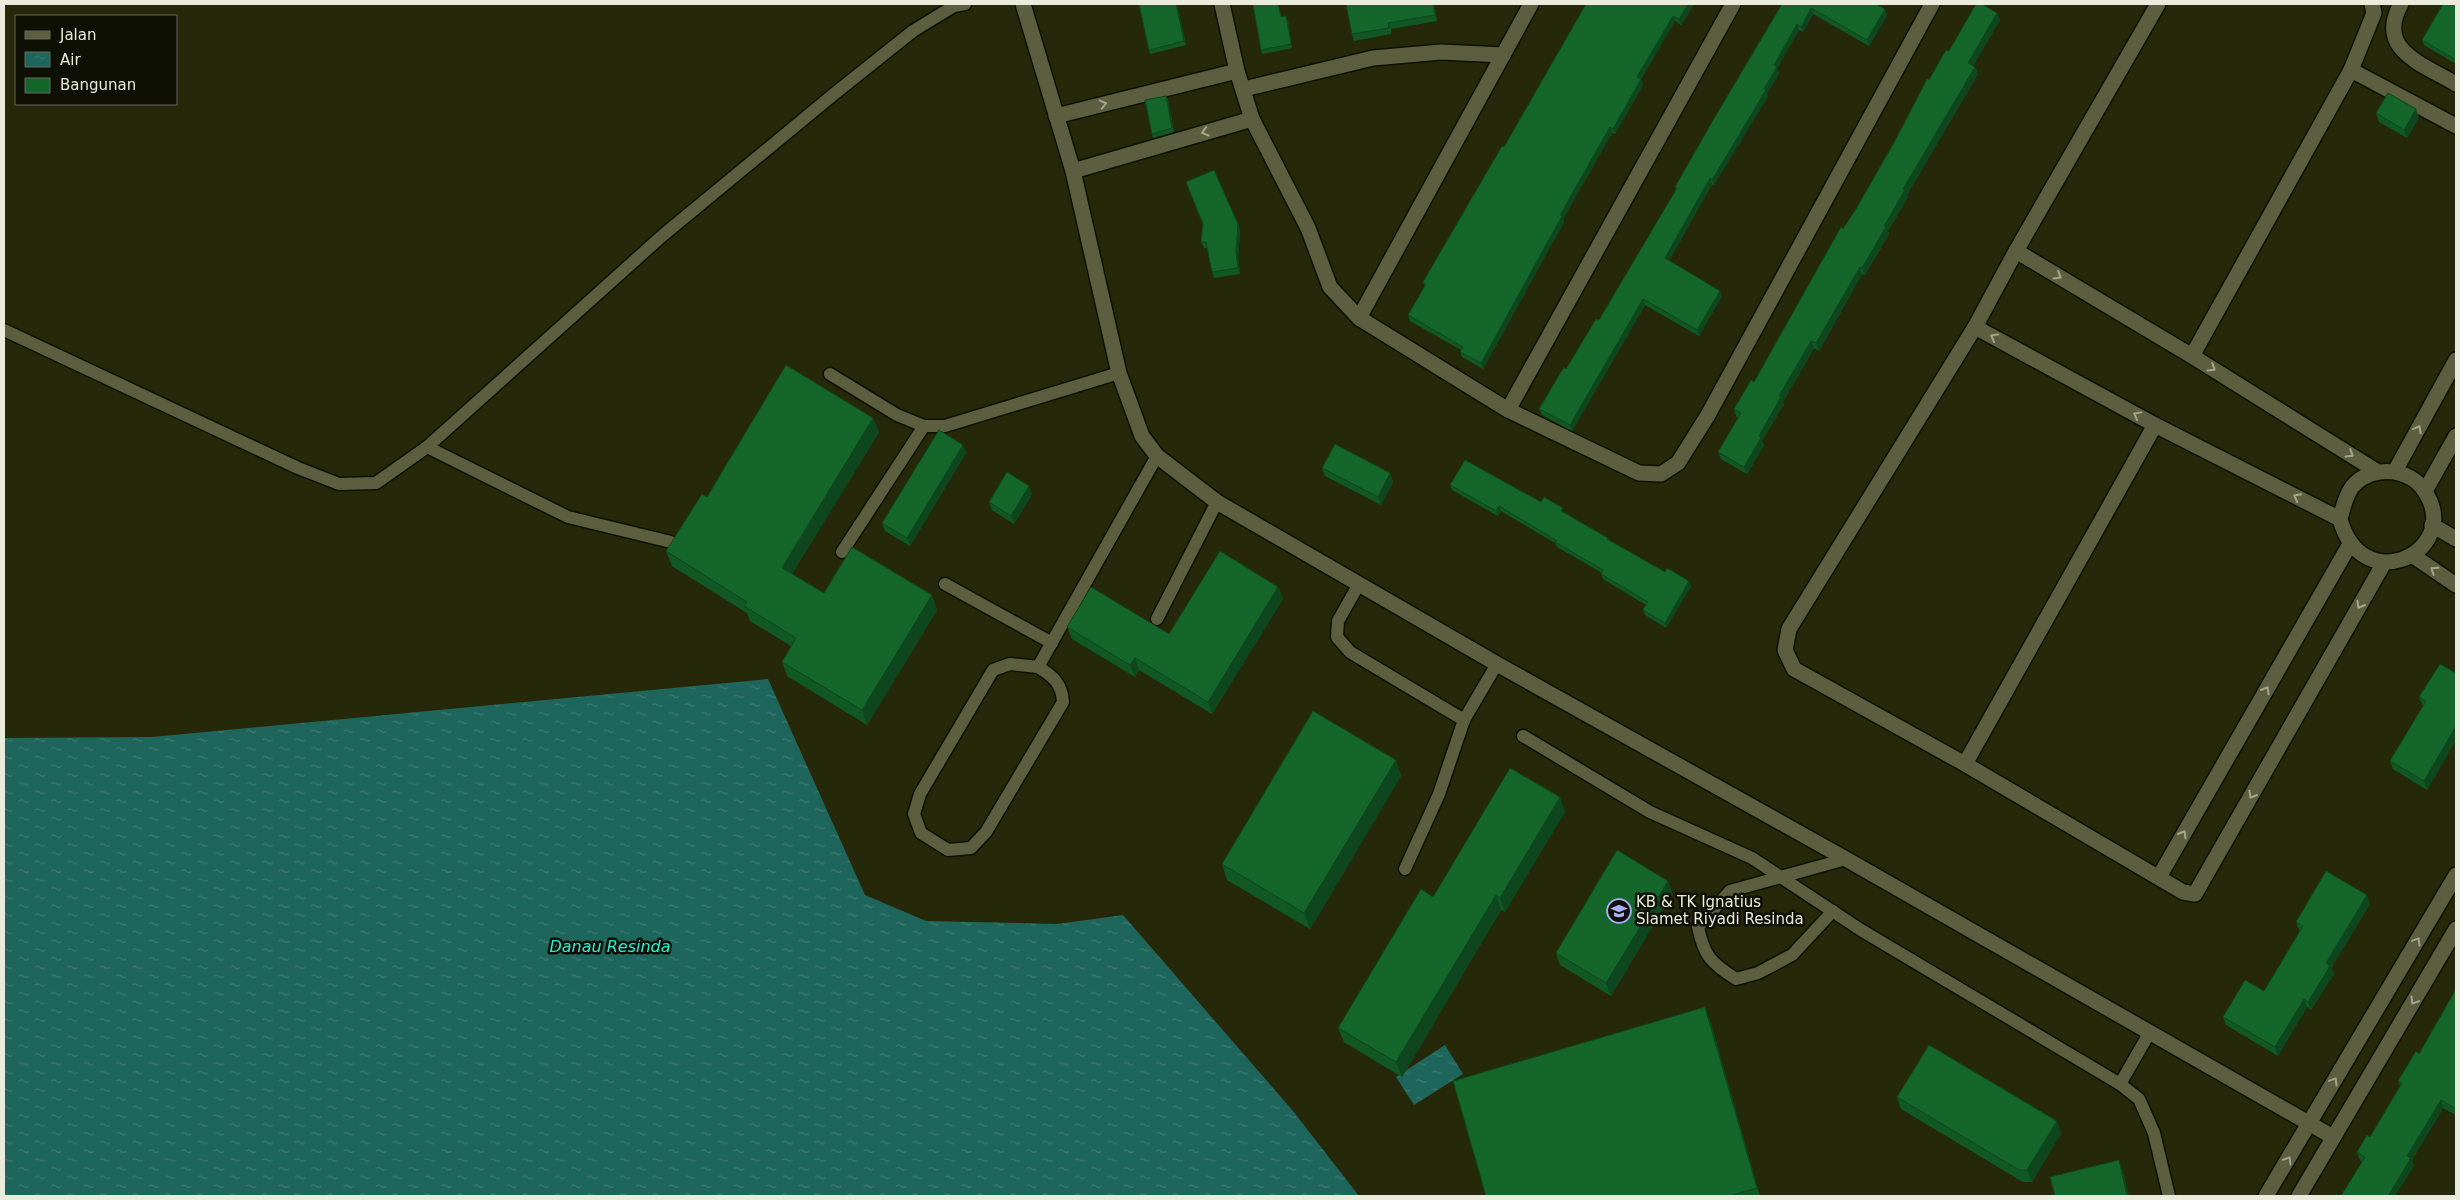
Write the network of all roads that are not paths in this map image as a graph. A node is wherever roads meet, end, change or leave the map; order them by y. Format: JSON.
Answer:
{"nodes":[{"id":1,"x":966,"y":4,"type":"edge"},
{"id":2,"x":1023,"y":4,"type":"edge"},
{"id":3,"x":1222,"y":4,"type":"edge"},
{"id":4,"x":1531,"y":4,"type":"edge"},
{"id":5,"x":1733,"y":4,"type":"edge"},
{"id":6,"x":1932,"y":4,"type":"edge"},
{"id":7,"x":2158,"y":4,"type":"edge"},
{"id":8,"x":2372,"y":4,"type":"edge"},
{"id":9,"x":2401,"y":4,"type":"edge"},
{"id":10,"x":1503,"y":55,"type":"junction"},
{"id":11,"x":2351,"y":70,"type":"junction"},
{"id":12,"x":1237,"y":71,"type":"junction"},
{"id":13,"x":2456,"y":84,"type":"edge"},
{"id":14,"x":1244,"y":89,"type":"junction"},
{"id":15,"x":1056,"y":116,"type":"junction"},
{"id":16,"x":1252,"y":118,"type":"junction"},
{"id":17,"x":2456,"y":126,"type":"edge"},
{"id":18,"x":1073,"y":171,"type":"junction"},
{"id":19,"x":2016,"y":251,"type":"junction"},
{"id":20,"x":1360,"y":318,"type":"junction"},
{"id":21,"x":1975,"y":327,"type":"junction"},
{"id":22,"x":4,"y":330,"type":"edge"},
{"id":23,"x":2192,"y":356,"type":"junction"},
{"id":24,"x":2456,"y":360,"type":"edge"},
{"id":25,"x":1119,"y":373,"type":"junction"},
{"id":26,"x":830,"y":374,"type":"dead end"},
{"id":27,"x":1508,"y":410,"type":"junction"},
{"id":28,"x":2155,"y":425,"type":"junction"},
{"id":29,"x":924,"y":426,"type":"junction"},
{"id":30,"x":2456,"y":436,"type":"edge"},
{"id":31,"x":427,"y":447,"type":"junction"},
{"id":32,"x":1157,"y":456,"type":"junction"},
{"id":33,"x":2395,"y":471,"type":"junction"},
{"id":34,"x":2378,"y":472,"type":"junction"},
{"id":35,"x":2425,"y":491,"type":"junction"},
{"id":36,"x":1217,"y":502,"type":"junction"},
{"id":37,"x":2340,"y":519,"type":"junction"},
{"id":38,"x":2432,"y":525,"type":"junction"},
{"id":39,"x":2456,"y":539,"type":"edge"},
{"id":40,"x":671,"y":542,"type":"edge"},
{"id":41,"x":2350,"y":544,"type":"junction"},
{"id":42,"x":842,"y":552,"type":"dead end"},
{"id":43,"x":2412,"y":555,"type":"junction"},
{"id":44,"x":2384,"y":563,"type":"junction"},
{"id":45,"x":945,"y":584,"type":"dead end"},
{"id":46,"x":1359,"y":584,"type":"junction"},
{"id":47,"x":2456,"y":585,"type":"edge"},
{"id":48,"x":1156,"y":619,"type":"dead end"},
{"id":49,"x":1052,"y":643,"type":"junction"},
{"id":50,"x":1497,"y":664,"type":"junction"},
{"id":51,"x":1038,"y":667,"type":"junction"},
{"id":52,"x":1464,"y":720,"type":"junction"},
{"id":53,"x":1523,"y":736,"type":"dead end"},
{"id":54,"x":1965,"y":764,"type":"junction"},
{"id":55,"x":1846,"y":859,"type":"junction"},
{"id":56,"x":1405,"y":870,"type":"dead end"},
{"id":57,"x":1781,"y":876,"type":"junction"},
{"id":58,"x":2456,"y":876,"type":"edge"},
{"id":59,"x":2159,"y":877,"type":"junction"},
{"id":60,"x":1833,"y":911,"type":"junction"},
{"id":61,"x":2456,"y":929,"type":"edge"},
{"id":62,"x":2150,"y":1032,"type":"junction"},
{"id":63,"x":2120,"y":1084,"type":"junction"},
{"id":64,"x":2310,"y":1123,"type":"junction"},
{"id":65,"x":2333,"y":1137,"type":"junction"},
{"id":66,"x":2169,"y":1196,"type":"edge"},
{"id":67,"x":2266,"y":1196,"type":"edge"},
{"id":68,"x":2299,"y":1196,"type":"edge"}],
"edges":[{"from":1,"to":31,"type":"lane"},
{"from":2,"to":15,"type":"street"},
{"from":3,"to":12,"type":"street"},
{"from":4,"to":10,"type":"street"},
{"from":5,"to":27,"type":"street"},
{"from":6,"to":27,"type":"street"},
{"from":7,"to":19,"type":"street"},
{"from":8,"to":11,"type":"street"},
{"from":9,"to":13,"type":"street"},
{"from":10,"to":14,"type":"street"},
{"from":10,"to":20,"type":"street"},
{"from":11,"to":17,"type":"street"},
{"from":11,"to":23,"type":"street"},
{"from":12,"to":14,"type":"street"},
{"from":15,"to":12,"type":"street","one_way":true},
{"from":14,"to":16,"type":"street"},
{"from":15,"to":18,"type":"street"},
{"from":16,"to":18,"type":"street","one_way":true},
{"from":16,"to":20,"type":"street"},
{"from":18,"to":25,"type":"street"},
{"from":19,"to":21,"type":"street"},
{"from":19,"to":23,"type":"street","one_way":true},
{"from":20,"to":27,"type":"street"},
{"from":28,"to":21,"type":"street","one_way":true},
{"from":21,"to":54,"type":"street"},
{"from":22,"to":31,"type":"lane"},
{"from":23,"to":34,"type":"street","one_way":true},
{"from":33,"to":24,"type":"street","one_way":true},
{"from":25,"to":29,"type":"lane"},
{"from":25,"to":32,"type":"street"},
{"from":26,"to":29,"type":"lane"},
{"from":37,"to":28,"type":"street","one_way":true},
{"from":28,"to":54,"type":"street"},
{"from":29,"to":42,"type":"lane"},
{"from":30,"to":35,"type":"street"},
{"from":31,"to":40,"type":"lane"},
{"from":32,"to":36,"type":"street"},
{"from":32,"to":49,"type":"lane"},
{"from":33,"to":34,"type":"street"},
{"from":33,"to":35,"type":"street"},
{"from":34,"to":37,"type":"street"},
{"from":35,"to":38,"type":"street"},
{"from":36,"to":46,"type":"street"},
{"from":36,"to":48,"type":"lane"},
{"from":37,"to":41,"type":"street"},
{"from":38,"to":39,"type":"street"},
{"from":38,"to":43,"type":"street"},
{"from":41,"to":44,"type":"street"},
{"from":59,"to":41,"type":"street","one_way":true},
{"from":43,"to":44,"type":"street"},
{"from":47,"to":43,"type":"street","one_way":true},
{"from":44,"to":59,"type":"street","one_way":true},
{"from":45,"to":49,"type":"lane"},
{"from":46,"to":50,"type":"street"},
{"from":46,"to":52,"type":"lane"},
{"from":49,"to":51,"type":"lane"},
{"from":50,"to":52,"type":"lane"},
{"from":50,"to":55,"type":"street"},
{"from":51,"to":51,"type":"lane"},
{"from":52,"to":56,"type":"lane"},
{"from":53,"to":57,"type":"lane"},
{"from":54,"to":59,"type":"street"},
{"from":55,"to":57,"type":"lane"},
{"from":55,"to":62,"type":"street"},
{"from":57,"to":60,"type":"lane"},
{"from":57,"to":60,"type":"lane"},
{"from":64,"to":58,"type":"street","one_way":true},
{"from":60,"to":63,"type":"lane"},
{"from":61,"to":65,"type":"street","one_way":true},
{"from":62,"to":63,"type":"lane"},
{"from":62,"to":64,"type":"street"},
{"from":63,"to":66,"type":"lane"},
{"from":64,"to":65,"type":"street"},
{"from":67,"to":64,"type":"street","one_way":true},
{"from":65,"to":68,"type":"street"}]}
